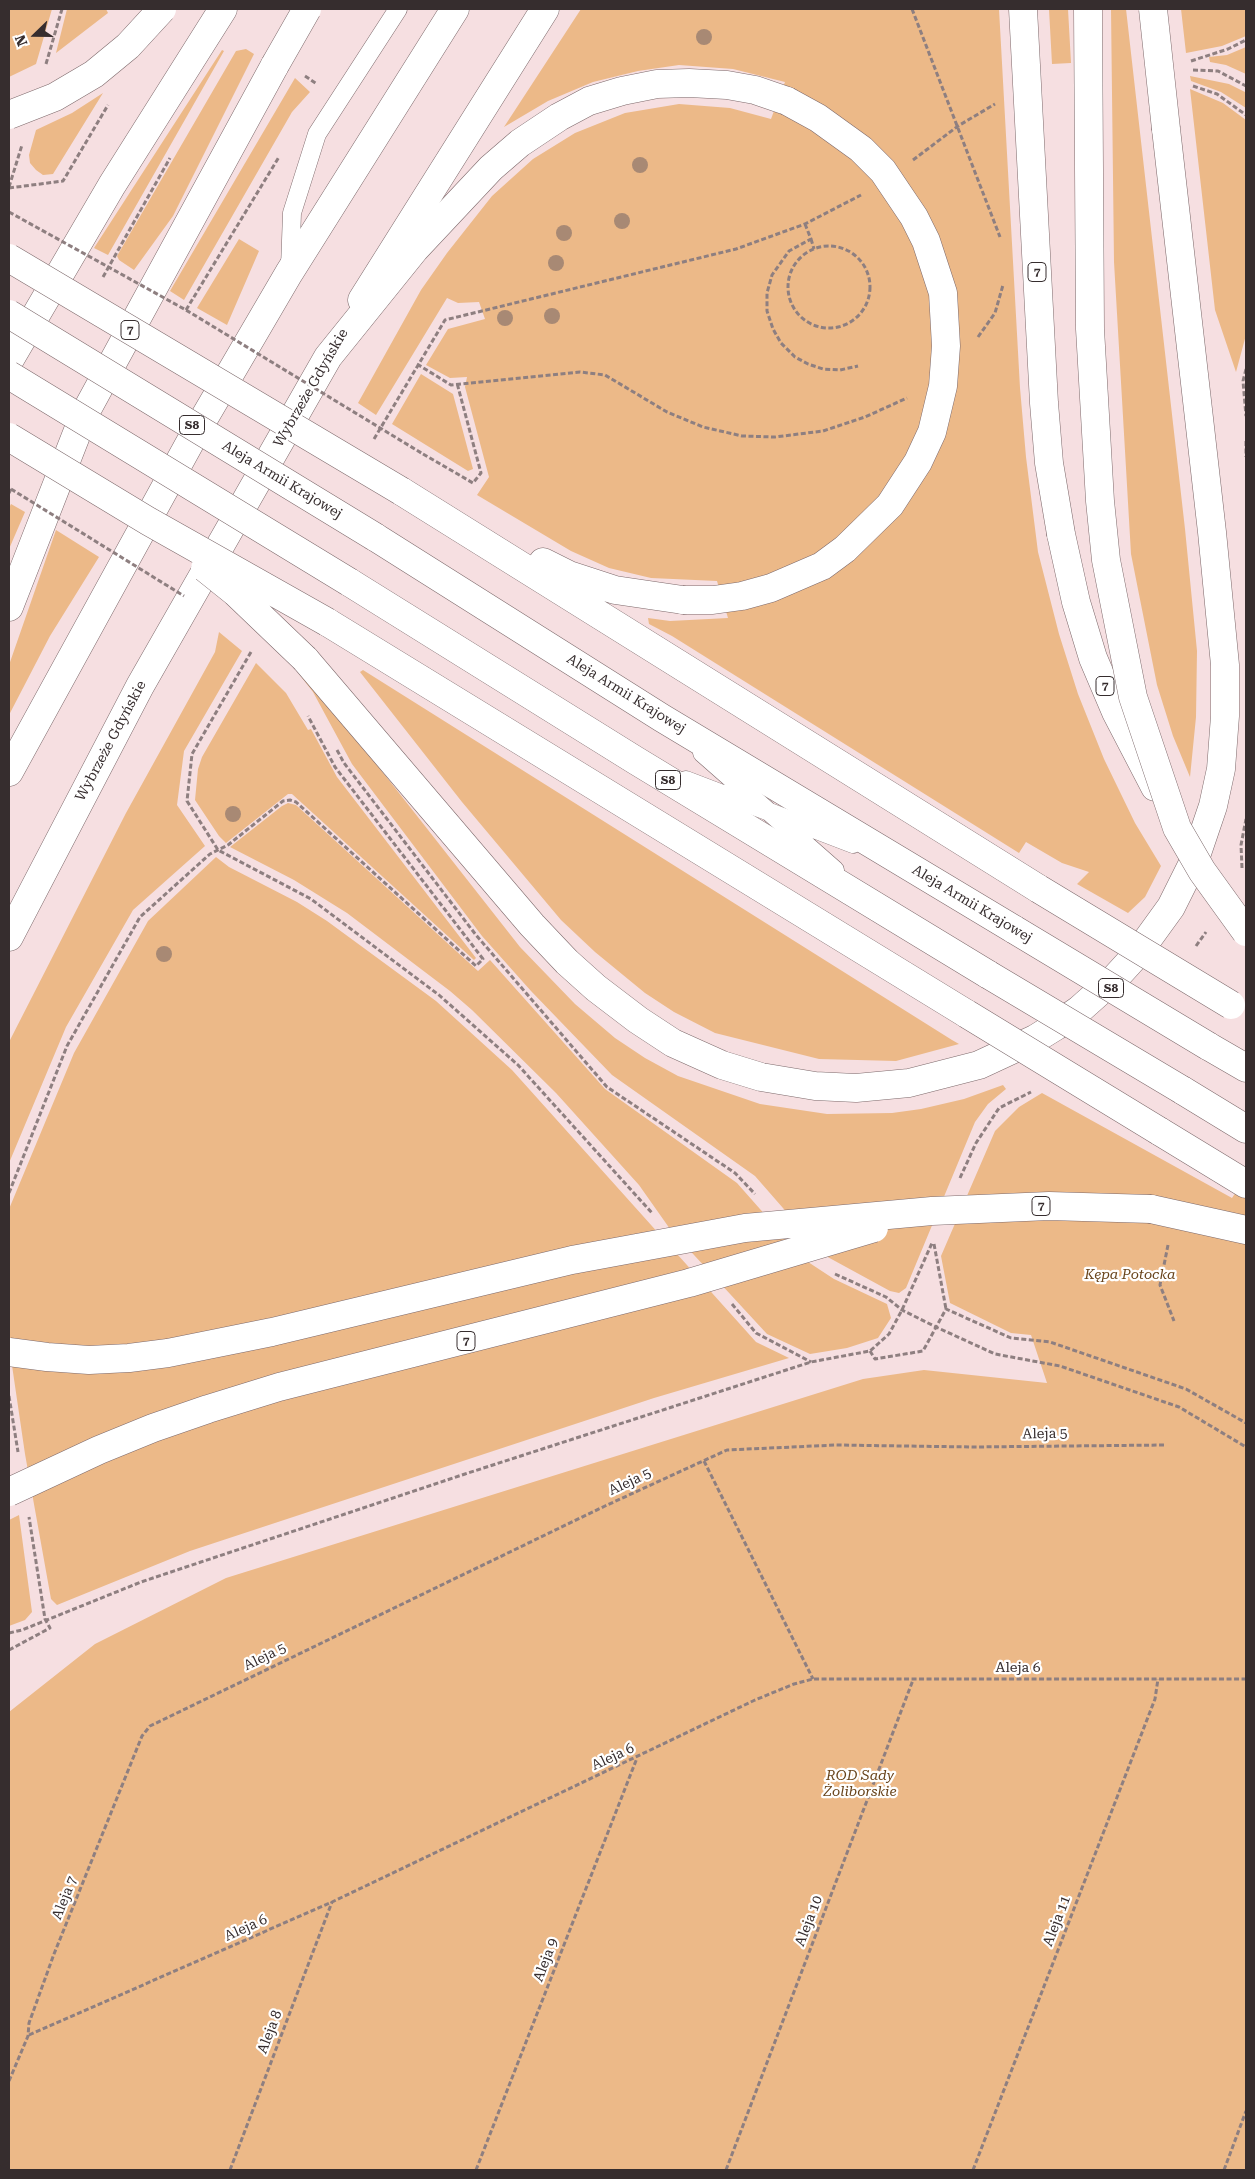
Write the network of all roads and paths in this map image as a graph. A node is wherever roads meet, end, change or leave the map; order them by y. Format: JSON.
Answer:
{"nodes":[{"id":1,"x":162,"y":9,"type":"edge"},
{"id":2,"x":223,"y":9,"type":"edge"},
{"id":3,"x":307,"y":9,"type":"edge"},
{"id":4,"x":398,"y":9,"type":"edge"},
{"id":5,"x":455,"y":9,"type":"edge"},
{"id":6,"x":545,"y":9,"type":"edge"},
{"id":7,"x":912,"y":9,"type":"edge"},
{"id":8,"x":1023,"y":9,"type":"edge"},
{"id":9,"x":1088,"y":9,"type":"edge"},
{"id":10,"x":1152,"y":9,"type":"edge"},
{"id":11,"x":1246,"y":40,"type":"edge"},
{"id":12,"x":1190,"y":62,"type":"dead end"},
{"id":13,"x":1187,"y":70,"type":"dead end"},
{"id":14,"x":1189,"y":85,"type":"dead end"},
{"id":15,"x":1246,"y":86,"type":"edge"},
{"id":16,"x":1003,"y":99,"type":"dead end"},
{"id":17,"x":9,"y":115,"type":"edge"},
{"id":18,"x":1246,"y":115,"type":"edge"},
{"id":19,"x":958,"y":126,"type":"junction"},
{"id":20,"x":172,"y":155,"type":"dead end"},
{"id":21,"x":907,"y":164,"type":"dead end"},
{"id":22,"x":867,"y":192,"type":"dead end"},
{"id":23,"x":9,"y":212,"type":"edge"},
{"id":24,"x":805,"y":224,"type":"junction"},
{"id":25,"x":234,"y":230,"type":"dead end"},
{"id":26,"x":811,"y":239,"type":"junction"},
{"id":27,"x":1001,"y":244,"type":"dead end"},
{"id":28,"x":814,"y":249,"type":"junction"},
{"id":29,"x":9,"y":258,"type":"edge"},
{"id":30,"x":290,"y":273,"type":"junction"},
{"id":31,"x":1004,"y":276,"type":"dead end"},
{"id":32,"x":99,"y":284,"type":"dead end"},
{"id":33,"x":590,"y":284,"type":"dead end"},
{"id":34,"x":186,"y":310,"type":"junction"},
{"id":35,"x":9,"y":314,"type":"edge"},
{"id":36,"x":974,"y":342,"type":"dead end"},
{"id":37,"x":328,"y":357,"type":"junction"},
{"id":38,"x":9,"y":361,"type":"edge"},
{"id":39,"x":417,"y":364,"type":"dead end"},
{"id":40,"x":858,"y":366,"type":"dead end"},
{"id":41,"x":1246,"y":369,"type":"edge"},
{"id":42,"x":9,"y":375,"type":"edge"},
{"id":43,"x":457,"y":383,"type":"junction"},
{"id":44,"x":913,"y":393,"type":"dead end"},
{"id":45,"x":1246,"y":416,"type":"edge"},
{"id":46,"x":9,"y":437,"type":"edge"},
{"id":47,"x":1246,"y":441,"type":"edge"},
{"id":48,"x":1246,"y":456,"type":"edge"},
{"id":49,"x":9,"y":491,"type":"edge"},
{"id":50,"x":401,"y":491,"type":"junction"},
{"id":51,"x":148,"y":520,"type":"junction"},
{"id":52,"x":187,"y":598,"type":"dead end"},
{"id":53,"x":9,"y":607,"type":"edge"},
{"id":54,"x":306,"y":711,"type":"dead end"},
{"id":55,"x":662,"y":718,"type":"junction"},
{"id":56,"x":335,"y":746,"type":"dead end"},
{"id":57,"x":635,"y":760,"type":"junction"},
{"id":58,"x":9,"y":772,"type":"edge"},
{"id":59,"x":769,"y":812,"type":"junction"},
{"id":60,"x":1246,"y":819,"type":"edge"},
{"id":61,"x":1177,"y":828,"type":"junction"},
{"id":62,"x":218,"y":850,"type":"junction"},
{"id":63,"x":907,"y":865,"type":"junction"},
{"id":64,"x":1242,"y":874,"type":"dead end"},
{"id":65,"x":877,"y":908,"type":"junction"},
{"id":66,"x":1246,"y":932,"type":"edge"},
{"id":67,"x":9,"y":937,"type":"edge"},
{"id":68,"x":1239,"y":1010,"type":"edge"},
{"id":69,"x":1246,"y":1068,"type":"edge"},
{"id":70,"x":1246,"y":1129,"type":"edge"},
{"id":71,"x":1246,"y":1184,"type":"edge"},
{"id":72,"x":9,"y":1193,"type":"edge"},
{"id":73,"x":758,"y":1197,"type":"dead end"},
{"id":74,"x":932,"y":1211,"type":"junction"},
{"id":75,"x":654,"y":1215,"type":"dead end"},
{"id":76,"x":1246,"y":1230,"type":"edge"},
{"id":77,"x":1170,"y":1236,"type":"dead end"},
{"id":78,"x":934,"y":1239,"type":"dead end"},
{"id":79,"x":834,"y":1273,"type":"dead end"},
{"id":80,"x":731,"y":1303,"type":"dead end"},
{"id":81,"x":902,"y":1310,"type":"junction"},
{"id":82,"x":946,"y":1310,"type":"junction"},
{"id":83,"x":1174,"y":1321,"type":"dead end"},
{"id":84,"x":936,"y":1327,"type":"junction"},
{"id":85,"x":870,"y":1351,"type":"junction"},
{"id":86,"x":9,"y":1352,"type":"edge"},
{"id":87,"x":811,"y":1362,"type":"junction"},
{"id":88,"x":9,"y":1396,"type":"edge"},
{"id":89,"x":1246,"y":1423,"type":"edge"},
{"id":90,"x":1164,"y":1444,"type":"dead end"},
{"id":91,"x":1246,"y":1447,"type":"edge"},
{"id":92,"x":19,"y":1460,"type":"dead end"},
{"id":93,"x":704,"y":1460,"type":"junction"},
{"id":94,"x":9,"y":1492,"type":"edge"},
{"id":95,"x":28,"y":1516,"type":"dead end"},
{"id":96,"x":45,"y":1619,"type":"junction"},
{"id":97,"x":9,"y":1633,"type":"edge"},
{"id":98,"x":9,"y":1650,"type":"edge"},
{"id":99,"x":813,"y":1679,"type":"junction"},
{"id":100,"x":1158,"y":1679,"type":"junction"},
{"id":101,"x":913,"y":1680,"type":"junction"},
{"id":102,"x":1246,"y":1680,"type":"edge"},
{"id":103,"x":150,"y":1726,"type":"joint"},
{"id":104,"x":637,"y":1757,"type":"junction"},
{"id":105,"x":332,"y":1902,"type":"junction"},
{"id":106,"x":28,"y":2036,"type":"junction"},
{"id":107,"x":9,"y":2081,"type":"edge"},
{"id":108,"x":1246,"y":2111,"type":"edge"},
{"id":109,"x":230,"y":2170,"type":"edge"},
{"id":110,"x":476,"y":2170,"type":"edge"},
{"id":111,"x":726,"y":2170,"type":"edge"},
{"id":112,"x":973,"y":2170,"type":"edge"},
{"id":113,"x":1224,"y":2170,"type":"edge"}],
"edges":[{"from":1,"to":17,"type":"main road","bridge":true},
{"from":2,"to":38,"type":"main road"},
{"from":3,"to":53,"type":"main road","number":"7","bridge":true},
{"from":4,"to":30,"type":"lane"},
{"from":5,"to":30,"type":"main road"},
{"from":6,"to":37,"type":"main road","name":"Wybrzeże Gdyńskie"},
{"from":7,"to":19,"type":"path"},
{"from":8,"to":61,"type":"main road","number":"7","bridge":true},
{"from":9,"to":61,"type":"main road","bridge":true},
{"from":10,"to":51,"type":"main road","bridge":true},
{"from":11,"to":12,"type":"path"},
{"from":13,"to":15,"type":"path"},
{"from":14,"to":18,"type":"path"},
{"from":16,"to":19,"type":"path"},
{"from":19,"to":21,"type":"path"},
{"from":19,"to":27,"type":"path"},
{"from":20,"to":32,"type":"path"},
{"from":22,"to":24,"type":"path"},
{"from":23,"to":34,"type":"path","bridge":true},
{"from":24,"to":26,"type":"path"},
{"from":24,"to":33,"type":"path"},
{"from":25,"to":34,"type":"path"},
{"from":26,"to":28,"type":"path"},
{"from":26,"to":40,"type":"path"},
{"from":28,"to":28,"type":"path"},
{"from":29,"to":50,"type":"main road","bridge":true},
{"from":30,"to":58,"type":"main road"},
{"from":31,"to":36,"type":"path"},
{"from":34,"to":43,"type":"path","bridge":true},
{"from":35,"to":55,"type":"main road","name":"Aleja Armii Krajowej","number":"S8","bridge":true},
{"from":37,"to":50,"type":"main road","bridge":true},
{"from":37,"to":67,"type":"main road","name":"Wybrzeże Gdyńskie"},
{"from":39,"to":43,"type":"path"},
{"from":41,"to":45,"type":"path"},
{"from":42,"to":57,"type":"main road","number":"S8","bridge":true},
{"from":43,"to":44,"type":"path"},
{"from":46,"to":51,"type":"main road","bridge":true},
{"from":47,"to":48,"type":"path"},
{"from":49,"to":52,"type":"path","bridge":true},
{"from":50,"to":68,"type":"main road","bridge":true},
{"from":51,"to":71,"type":"main road","bridge":true},
{"from":54,"to":62,"type":"path"},
{"from":55,"to":59,"type":"lane"},
{"from":55,"to":63,"type":"main road","name":"Aleja Armii Krajowej","number":"S8"},
{"from":56,"to":73,"type":"path"},
{"from":57,"to":59,"type":"lane"},
{"from":57,"to":65,"type":"main road","number":"S8"},
{"from":59,"to":63,"type":"lane"},
{"from":59,"to":65,"type":"lane"},
{"from":60,"to":64,"type":"path"},
{"from":61,"to":66,"type":"main road","number":"7","bridge":true},
{"from":62,"to":72,"type":"path"},
{"from":62,"to":75,"type":"path"},
{"from":63,"to":69,"type":"main road","name":"Aleja Armii Krajowej","number":"S8","bridge":true},
{"from":65,"to":70,"type":"main road","number":"S8","bridge":true},
{"from":74,"to":76,"type":"main road","number":"7","bridge":true},
{"from":74,"to":86,"type":"main road","bridge":true},
{"from":74,"to":94,"type":"main road","number":"7","bridge":true},
{"from":77,"to":83,"type":"path"},
{"from":78,"to":82,"type":"path"},
{"from":79,"to":81,"type":"path"},
{"from":80,"to":87,"type":"path"},
{"from":81,"to":84,"type":"path"},
{"from":81,"to":85,"type":"path"},
{"from":82,"to":84,"type":"path"},
{"from":82,"to":89,"type":"path"},
{"from":84,"to":85,"type":"path"},
{"from":84,"to":91,"type":"path"},
{"from":85,"to":87,"type":"path"},
{"from":87,"to":96,"type":"path"},
{"from":88,"to":92,"type":"path"},
{"from":90,"to":93,"type":"path","name":"Aleja 5"},
{"from":93,"to":99,"type":"path"},
{"from":93,"to":103,"type":"path","name":"Aleja 5"},
{"from":95,"to":96,"type":"path"},
{"from":96,"to":97,"type":"path"},
{"from":96,"to":98,"type":"path"},
{"from":99,"to":101,"type":"path","name":"Aleja 6"},
{"from":99,"to":104,"type":"path","name":"Aleja 6"},
{"from":100,"to":101,"type":"path","name":"Aleja 6"},
{"from":100,"to":102,"type":"path","name":"Aleja 6"},
{"from":100,"to":112,"type":"path","name":"Aleja 11"},
{"from":101,"to":111,"type":"path","name":"Aleja 10"},
{"from":103,"to":106,"type":"path","name":"Aleja 7"},
{"from":104,"to":105,"type":"path","name":"Aleja 6"},
{"from":104,"to":110,"type":"path","name":"Aleja 9"},
{"from":105,"to":106,"type":"path","name":"Aleja 6"},
{"from":105,"to":109,"type":"path","name":"Aleja 8"},
{"from":106,"to":107,"type":"path","name":"Aleja 7"},
{"from":108,"to":113,"type":"path"}]}
